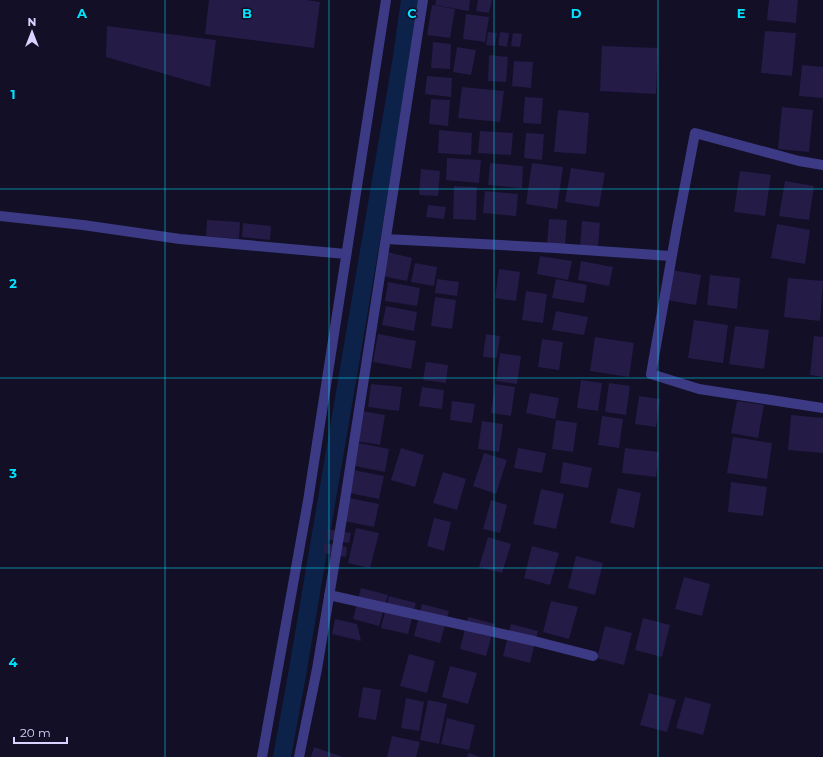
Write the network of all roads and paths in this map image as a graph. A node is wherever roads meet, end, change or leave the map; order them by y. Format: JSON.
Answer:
{"nodes":[{"id":1,"x":386,"y":0,"type":"edge"},
{"id":2,"x":423,"y":0,"type":"edge"},
{"id":3,"x":823,"y":165,"type":"edge"},
{"id":4,"x":0,"y":216,"type":"edge"},
{"id":5,"x":386,"y":239,"type":"junction"},
{"id":6,"x":346,"y":254,"type":"junction"},
{"id":7,"x":672,"y":256,"type":"junction"},
{"id":8,"x":823,"y":408,"type":"edge"},
{"id":9,"x":329,"y":595,"type":"junction"},
{"id":10,"x":593,"y":656,"type":"dead end"},
{"id":11,"x":262,"y":757,"type":"edge"},
{"id":12,"x":299,"y":757,"type":"edge"}],
"edges":[{"from":1,"to":6,"type":"street"},
{"from":2,"to":5,"type":"street"},
{"from":3,"to":7,"type":"street"},
{"from":4,"to":6,"type":"street"},
{"from":5,"to":7,"type":"street"},
{"from":5,"to":9,"type":"street"},
{"from":6,"to":11,"type":"street"},
{"from":7,"to":8,"type":"street"},
{"from":9,"to":10,"type":"street"},
{"from":9,"to":12,"type":"street"}]}
